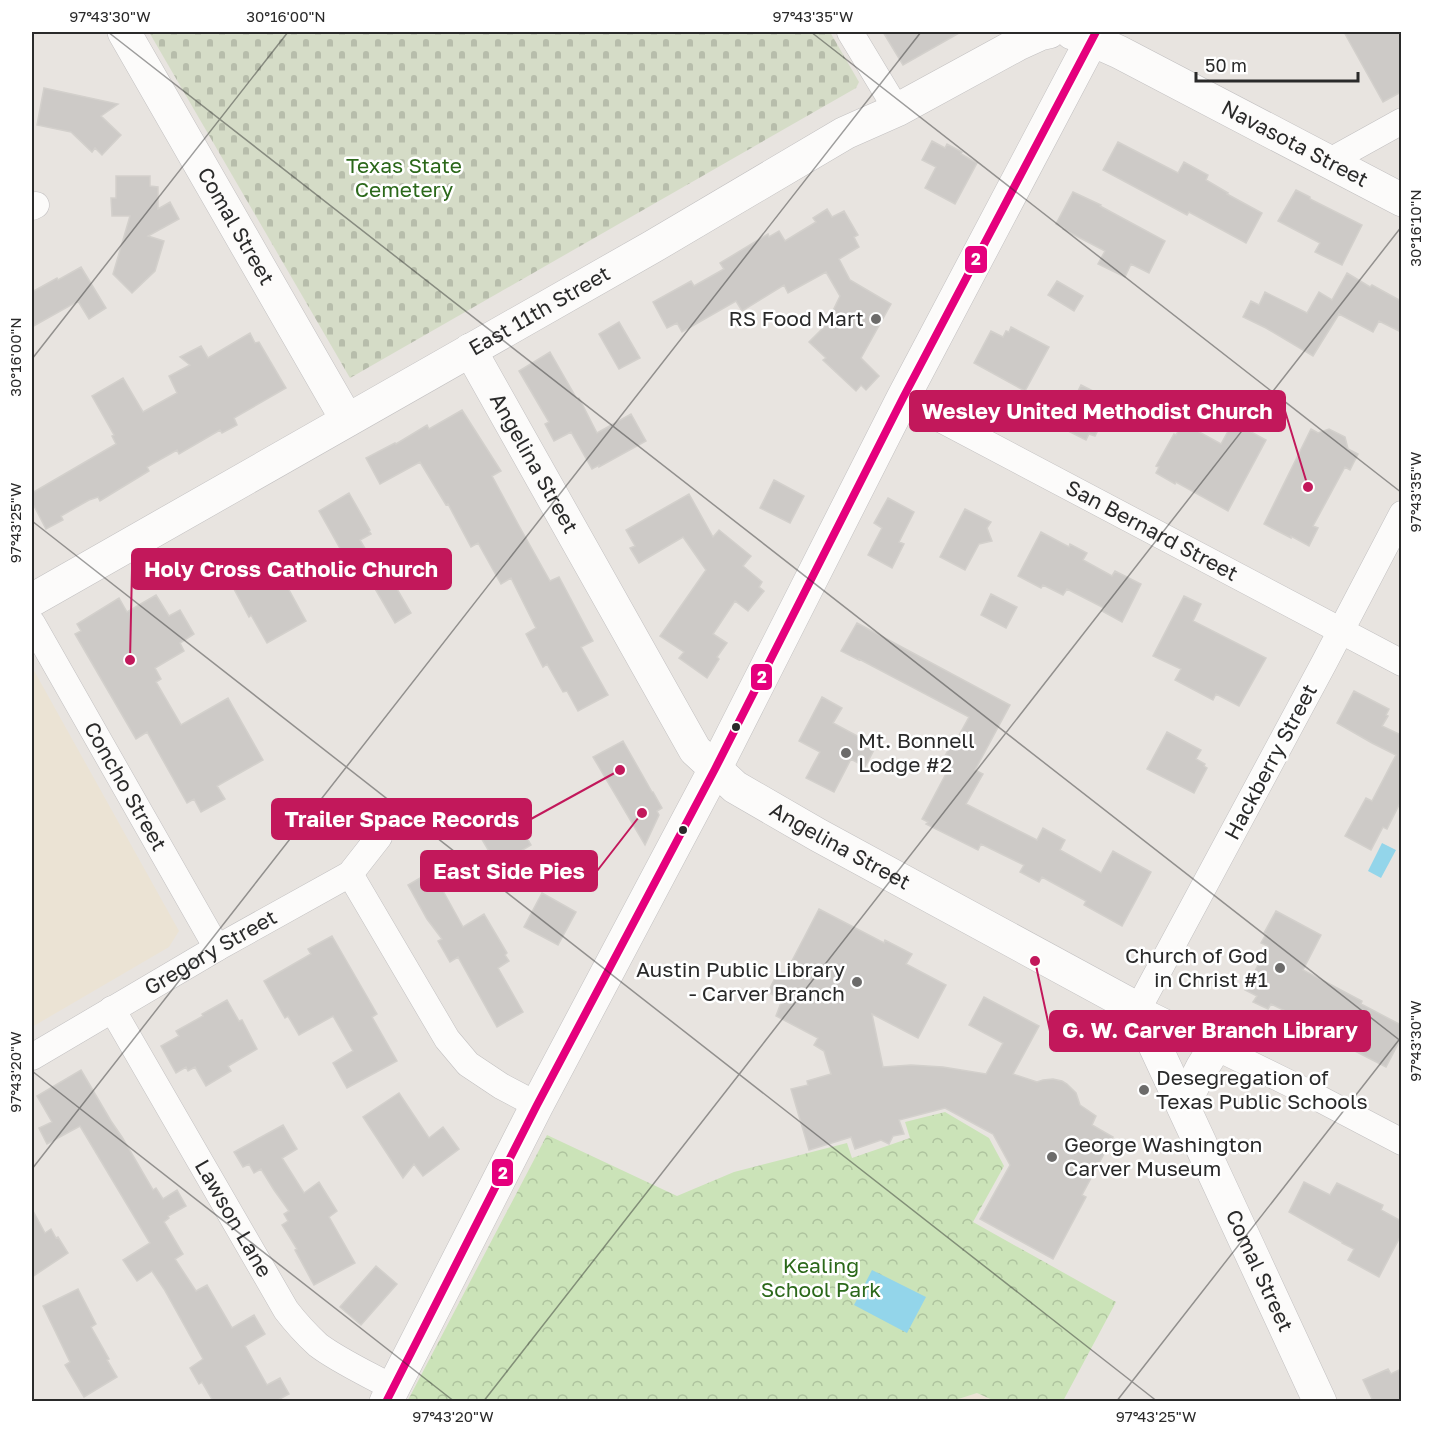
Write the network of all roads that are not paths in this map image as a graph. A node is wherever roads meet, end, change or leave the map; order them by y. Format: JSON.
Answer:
{"nodes":[{"id":1,"x":124,"y":32,"type":"edge"},
{"id":2,"x":850,"y":32,"type":"edge"},
{"id":3,"x":1049,"y":32,"type":"edge"},
{"id":4,"x":1085,"y":34,"type":"edge"},
{"id":5,"x":897,"y":110,"type":"junction"},
{"id":6,"x":1401,"y":121,"type":"edge"},
{"id":7,"x":1328,"y":162,"type":"junction"},
{"id":8,"x":1401,"y":200,"type":"edge"},
{"id":9,"x":470,"y":350,"type":"junction"},
{"id":10,"x":903,"y":398,"type":"junction"},
{"id":11,"x":347,"y":420,"type":"junction"},
{"id":12,"x":1401,"y":514,"type":"edge"},
{"id":13,"x":32,"y":600,"type":"edge"},
{"id":14,"x":32,"y":623,"type":"edge"},
{"id":15,"x":1340,"y":631,"type":"junction"},
{"id":16,"x":1401,"y":663,"type":"edge"},
{"id":17,"x":715,"y":769,"type":"junction"},
{"id":18,"x":379,"y":837,"type":"dead end"},
{"id":19,"x":350,"y":874,"type":"junction"},
{"id":20,"x":217,"y":948,"type":"junction"},
{"id":21,"x":112,"y":1009,"type":"junction"},
{"id":22,"x":1138,"y":1009,"type":"junction"},
{"id":23,"x":1215,"y":1047,"type":"junction"},
{"id":24,"x":32,"y":1058,"type":"edge"},
{"id":25,"x":537,"y":1105,"type":"junction"},
{"id":26,"x":1183,"y":1105,"type":"junction"},
{"id":27,"x":1401,"y":1142,"type":"edge"},
{"id":28,"x":1305,"y":1387,"type":"edge"},
{"id":29,"x":390,"y":1395,"type":"edge"},
{"id":30,"x":1320,"y":1401,"type":"edge"}],
"edges":[{"from":1,"to":11,"type":"street","name":"Comal Street"},
{"from":2,"to":5,"type":"street"},
{"from":3,"to":5,"type":"street","name":"East 11th Street"},
{"from":4,"to":7,"type":"street","name":"Navasota Street"},
{"from":4,"to":10,"type":"street"},
{"from":5,"to":9,"type":"street","name":"East 11th Street"},
{"from":6,"to":7,"type":"street"},
{"from":7,"to":8,"type":"street","name":"Navasota Street"},
{"from":9,"to":11,"type":"street","name":"East 11th Street"},
{"from":9,"to":17,"type":"street","name":"Angelina Street"},
{"from":10,"to":15,"type":"street","name":"San Bernard Street"},
{"from":10,"to":17,"type":"street"},
{"from":11,"to":13,"type":"street","name":"East 11th Street"},
{"from":12,"to":15,"type":"street","name":"Hackberry Street"},
{"from":14,"to":20,"type":"street","name":"Concho Street"},
{"from":15,"to":16,"type":"street","name":"San Bernard Street"},
{"from":15,"to":22,"type":"street","name":"Hackberry Street"},
{"from":17,"to":22,"type":"street","name":"Angelina Street"},
{"from":17,"to":25,"type":"street"},
{"from":18,"to":19,"type":"street","name":"Gregory Street"},
{"from":19,"to":20,"type":"street","name":"Gregory Street"},
{"from":19,"to":25,"type":"street"},
{"from":20,"to":21,"type":"street","name":"Gregory Street"},
{"from":21,"to":24,"type":"street","name":"Gregory Street"},
{"from":21,"to":29,"type":"street","name":"Lawson Lane"},
{"from":22,"to":23,"type":"street","name":"Angelina Street"},
{"from":22,"to":26,"type":"street","name":"Comal Street"},
{"from":23,"to":26,"type":"street"},
{"from":23,"to":27,"type":"street","name":"Angelina Street"},
{"from":25,"to":29,"type":"street"},
{"from":26,"to":28,"type":"street","name":"Comal Street"},
{"from":28,"to":30,"type":"street","name":"Comal Street"}]}
